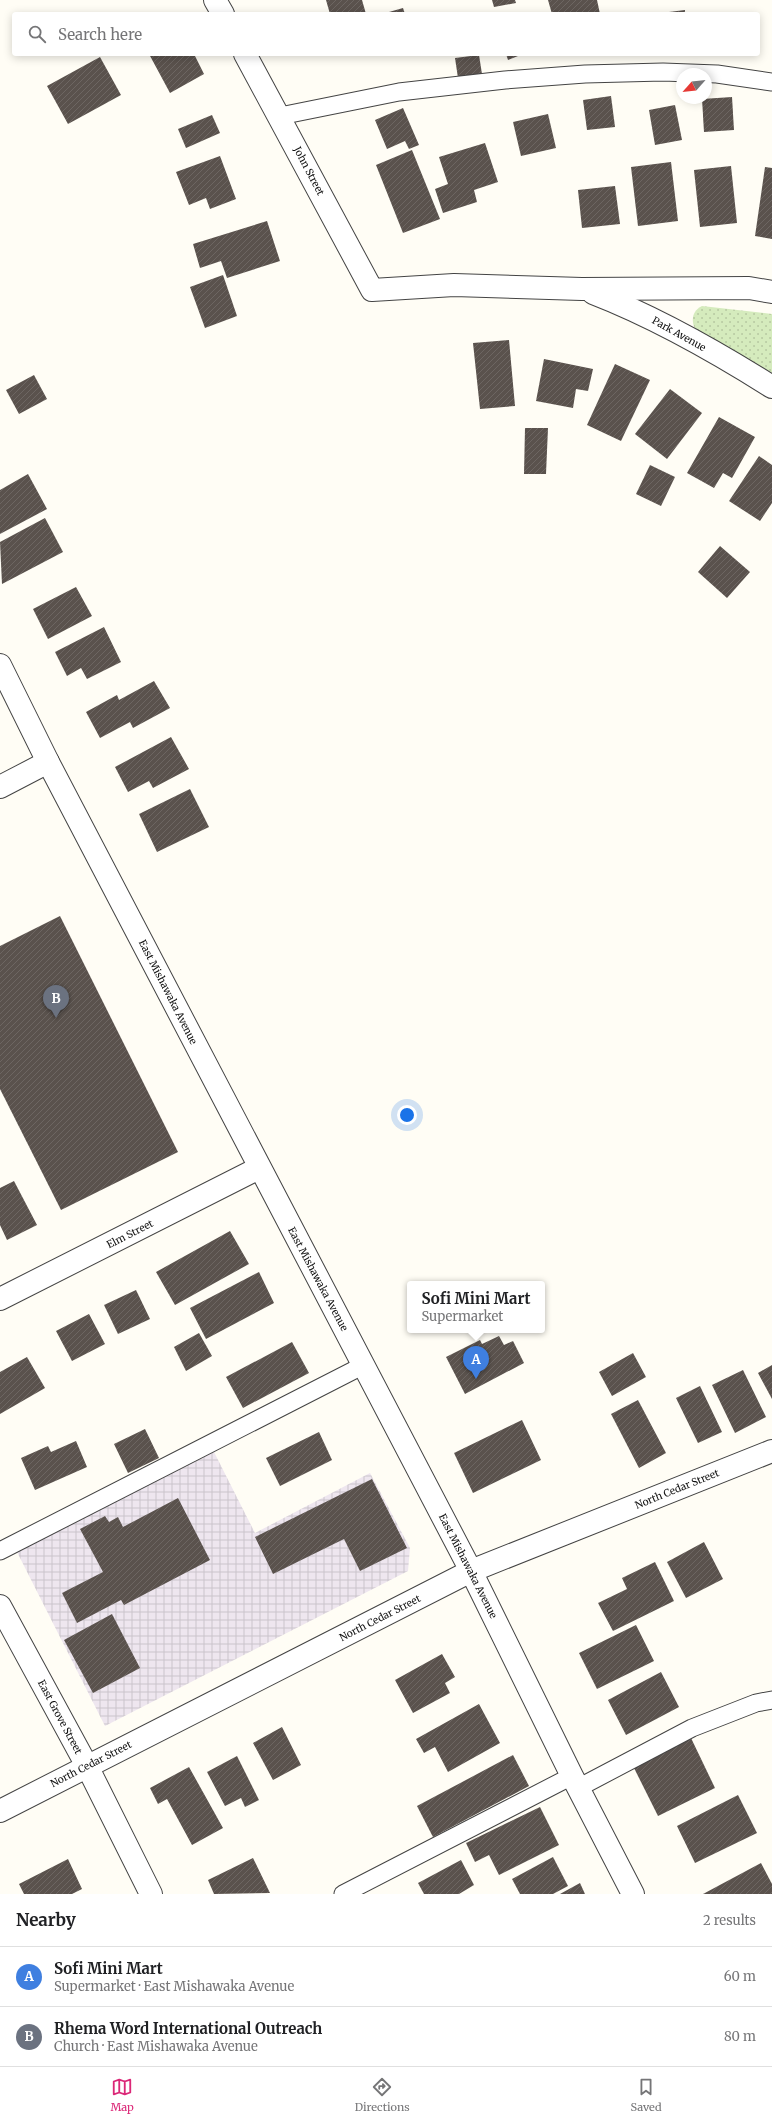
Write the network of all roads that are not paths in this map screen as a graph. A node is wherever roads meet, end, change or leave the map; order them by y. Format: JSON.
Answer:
{"nodes":[{"id":1,"x":215,"y":0,"type":"edge"},
{"id":2,"x":222,"y":12,"type":"edge"},
{"id":3,"x":246,"y":56,"type":"edge"},
{"id":4,"x":772,"y":82,"type":"edge"},
{"id":5,"x":280,"y":116,"type":"junction"},
{"id":6,"x":582,"y":289,"type":"junction"},
{"id":7,"x":372,"y":290,"type":"joint"},
{"id":8,"x":772,"y":292,"type":"edge"},
{"id":9,"x":772,"y":387,"type":"edge"},
{"id":10,"x":0,"y":665,"type":"edge"},
{"id":11,"x":48,"y":762,"type":"junction"},
{"id":12,"x":0,"y":787,"type":"edge"},
{"id":13,"x":259,"y":1168,"type":"junction"},
{"id":14,"x":0,"y":1299,"type":"edge"},
{"id":15,"x":364,"y":1365,"type":"junction"},
{"id":16,"x":772,"y":1451,"type":"edge"},
{"id":17,"x":0,"y":1551,"type":"edge"},
{"id":18,"x":471,"y":1572,"type":"junction"},
{"id":19,"x":0,"y":1606,"type":"edge"},
{"id":20,"x":772,"y":1700,"type":"edge"},
{"id":21,"x":87,"y":1766,"type":"junction"},
{"id":22,"x":575,"y":1782,"type":"junction"},
{"id":23,"x":0,"y":1811,"type":"edge"},
{"id":24,"x":151,"y":1894,"type":"edge"},
{"id":25,"x":343,"y":1894,"type":"edge"},
{"id":26,"x":633,"y":1894,"type":"edge"}],
"edges":[{"from":1,"to":2,"type":"street"},
{"from":3,"to":5,"type":"street","name":"John Street"},
{"from":4,"to":5,"type":"lane"},
{"from":5,"to":7,"type":"street","name":"John Street"},
{"from":6,"to":7,"type":"street","name":"Park Avenue"},
{"from":6,"to":8,"type":"street","name":"Park Avenue"},
{"from":6,"to":9,"type":"street","name":"Park Avenue"},
{"from":10,"to":11,"type":"street","name":"East Mishawaka Avenue"},
{"from":11,"to":12,"type":"street"},
{"from":11,"to":13,"type":"street","name":"East Mishawaka Avenue"},
{"from":13,"to":14,"type":"street","name":"Elm Street"},
{"from":13,"to":15,"type":"street","name":"East Mishawaka Avenue"},
{"from":15,"to":17,"type":"lane"},
{"from":15,"to":18,"type":"street","name":"East Mishawaka Avenue"},
{"from":16,"to":18,"type":"street","name":"North Cedar Street"},
{"from":18,"to":21,"type":"street","name":"North Cedar Street"},
{"from":18,"to":22,"type":"street","name":"East Mishawaka Avenue"},
{"from":19,"to":21,"type":"street","name":"East Grove Street"},
{"from":20,"to":22,"type":"lane"},
{"from":21,"to":23,"type":"street","name":"North Cedar Street"},
{"from":21,"to":24,"type":"street","name":"East Grove Street"},
{"from":22,"to":25,"type":"lane"},
{"from":22,"to":26,"type":"street","name":"East Mishawaka Avenue"}]}
